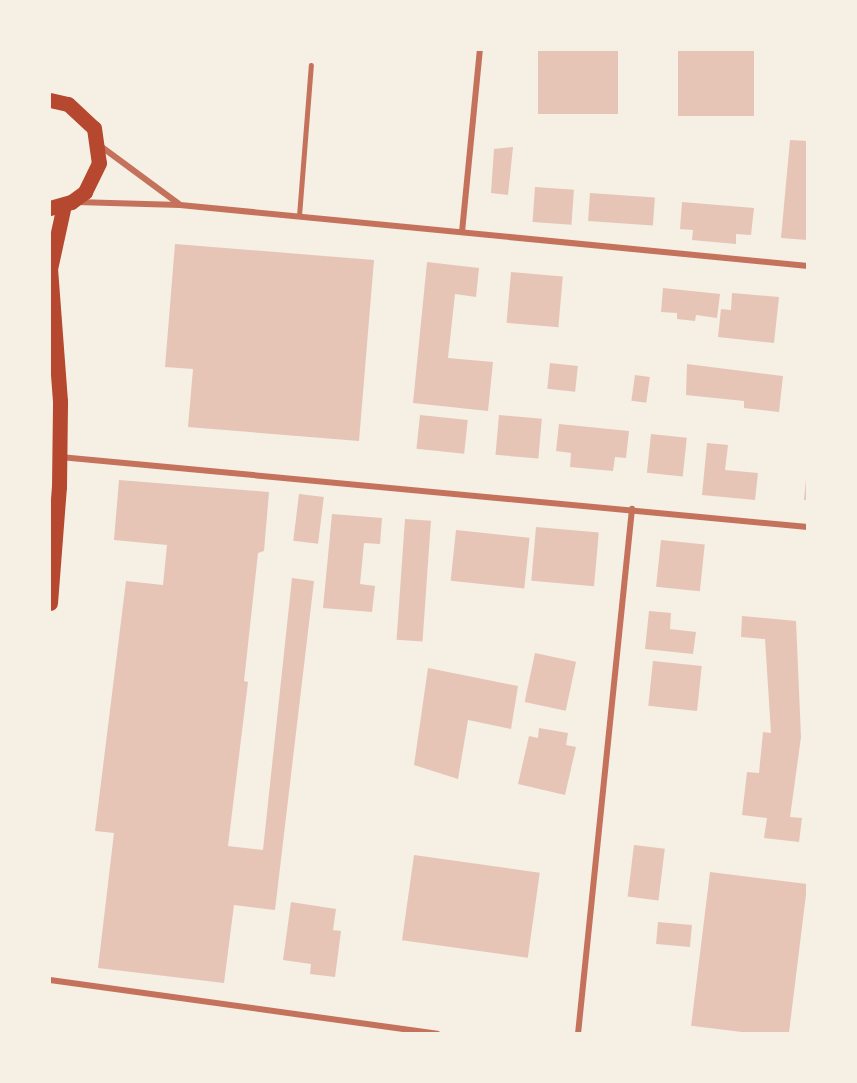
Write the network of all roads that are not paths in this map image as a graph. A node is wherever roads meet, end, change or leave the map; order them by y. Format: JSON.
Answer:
{"nodes":[{"id":1,"x":480,"y":50,"type":"edge"},
{"id":2,"x":311,"y":65,"type":"dead end"},
{"id":3,"x":53,"y":98,"type":"edge"},
{"id":4,"x":99,"y":145,"type":"junction"},
{"id":5,"x":62,"y":205,"type":"edge"},
{"id":6,"x":180,"y":205,"type":"junction"},
{"id":7,"x":299,"y":216,"type":"junction"},
{"id":8,"x":462,"y":232,"type":"junction"},
{"id":9,"x":807,"y":266,"type":"edge"},
{"id":10,"x":50,"y":269,"type":"edge"},
{"id":11,"x":59,"y":457,"type":"junction"},
{"id":12,"x":632,"y":509,"type":"junction"},
{"id":13,"x":807,"y":528,"type":"edge"},
{"id":14,"x":50,"y":603,"type":"edge"},
{"id":15,"x":50,"y":980,"type":"edge"},
{"id":16,"x":437,"y":1034,"type":"edge"},
{"id":17,"x":578,"y":1034,"type":"edge"}],
"edges":[{"from":1,"to":8,"type":"street"},
{"from":2,"to":7,"type":"lane"},
{"from":3,"to":4,"type":"main road"},
{"from":4,"to":5,"type":"main road"},
{"from":4,"to":6,"type":"street"},
{"from":5,"to":6,"type":"street"},
{"from":5,"to":10,"type":"main road"},
{"from":6,"to":7,"type":"street"},
{"from":7,"to":8,"type":"street"},
{"from":8,"to":9,"type":"street"},
{"from":10,"to":11,"type":"main road"},
{"from":11,"to":12,"type":"street"},
{"from":11,"to":14,"type":"main road"},
{"from":12,"to":13,"type":"street"},
{"from":12,"to":17,"type":"street"},
{"from":15,"to":16,"type":"street"}]}
